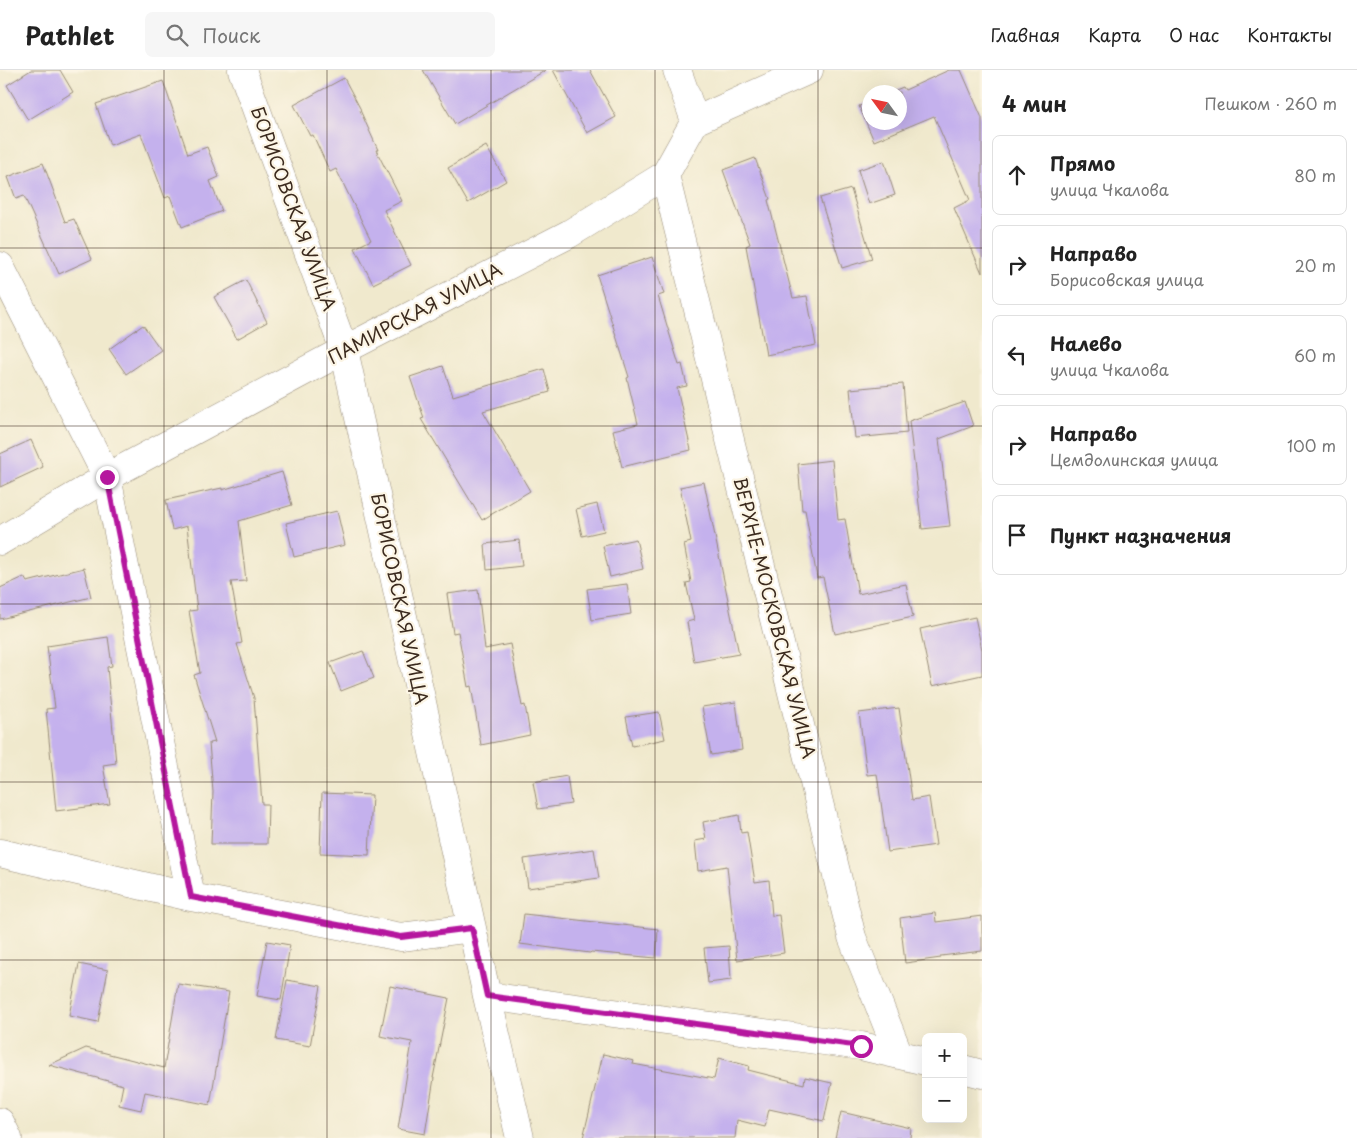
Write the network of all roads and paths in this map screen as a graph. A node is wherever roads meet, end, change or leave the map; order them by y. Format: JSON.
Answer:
{"nodes":[{"id":1,"x":242,"y":70,"type":"edge"},
{"id":2,"x":676,"y":70,"type":"edge"},
{"id":3,"x":809,"y":70,"type":"edge"},
{"id":4,"x":695,"y":121,"type":"junction"},
{"id":5,"x":665,"y":175,"type":"junction"},
{"id":6,"x":0,"y":266,"type":"edge"},
{"id":7,"x":344,"y":350,"type":"junction"},
{"id":8,"x":107,"y":477,"type":"junction"},
{"id":9,"x":0,"y":541,"type":"edge"},
{"id":10,"x":0,"y":853,"type":"edge"},
{"id":11,"x":191,"y":897,"type":"junction"},
{"id":12,"x":472,"y":928,"type":"junction"},
{"id":13,"x":487,"y":996,"type":"junction"},
{"id":14,"x":899,"y":1055,"type":"junction"},
{"id":15,"x":922,"y":1060,"type":"edge"},
{"id":16,"x":967,"y":1070,"type":"edge"},
{"id":17,"x":982,"y":1074,"type":"edge"},
{"id":18,"x":0,"y":1122,"type":"edge"},
{"id":19,"x":8,"y":1138,"type":"edge"},
{"id":20,"x":520,"y":1138,"type":"edge"}],
"edges":[{"from":1,"to":7,"type":"street","name":"БОРИСОВСКАЯ УЛИЦА"},
{"from":2,"to":4,"type":"street"},
{"from":3,"to":4,"type":"street"},
{"from":4,"to":5,"type":"street","name":"ПАМИРСКАЯ УЛИЦА"},
{"from":5,"to":7,"type":"street","name":"ПАМИРСКАЯ УЛИЦА"},
{"from":5,"to":14,"type":"street","name":"ВЕРХНЕ-МОСКОВСКАЯ УЛИЦА"},
{"from":6,"to":8,"type":"street"},
{"from":7,"to":8,"type":"street","name":"ПАМИРСКАЯ УЛИЦА"},
{"from":7,"to":12,"type":"street","name":"БОРИСОВСКАЯ УЛИЦА"},
{"from":8,"to":9,"type":"street","name":"ПАМИРСКАЯ УЛИЦА"},
{"from":8,"to":11,"type":"street"},
{"from":10,"to":11,"type":"street"},
{"from":11,"to":12,"type":"street"},
{"from":12,"to":13,"type":"street","name":"БОРИСОВСКАЯ УЛИЦА"},
{"from":13,"to":14,"type":"street"},
{"from":13,"to":20,"type":"street","name":"БОРИСОВСКАЯ УЛИЦА"},
{"from":14,"to":15,"type":"street"},
{"from":16,"to":17,"type":"street"},
{"from":18,"to":19,"type":"street"}]}
